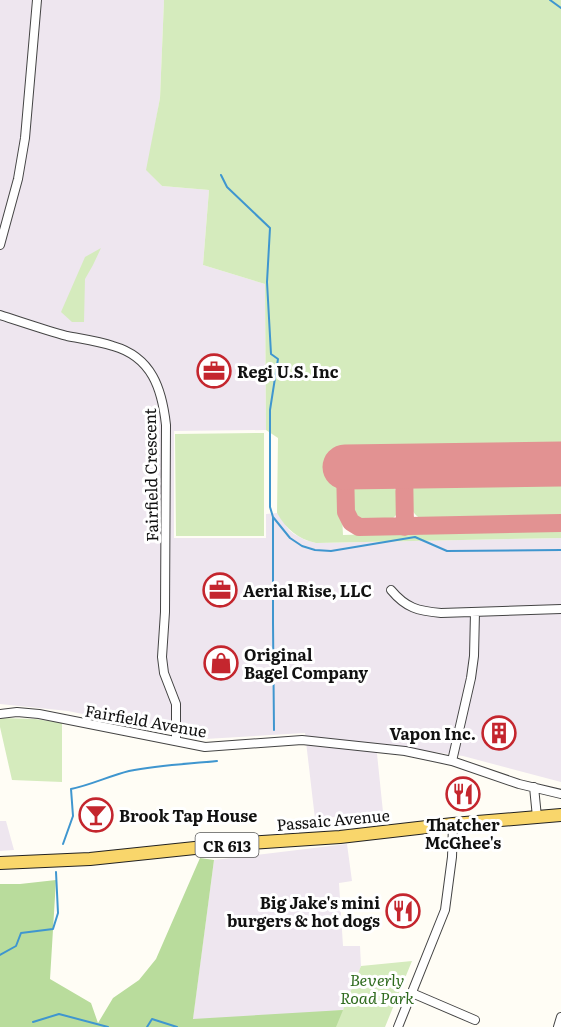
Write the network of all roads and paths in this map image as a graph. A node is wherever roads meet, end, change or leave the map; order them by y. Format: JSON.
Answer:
{"nodes":[{"id":1,"x":37,"y":0,"type":"edge"},
{"id":2,"x":0,"y":245,"type":"edge"},
{"id":3,"x":0,"y":315,"type":"edge"},
{"id":4,"x":391,"y":590,"type":"dead end"},
{"id":5,"x":561,"y":609,"type":"edge"},
{"id":6,"x":475,"y":612,"type":"junction"},
{"id":7,"x":0,"y":714,"type":"edge"},
{"id":8,"x":176,"y":741,"type":"junction"},
{"id":9,"x":452,"y":761,"type":"junction"},
{"id":10,"x":534,"y":787,"type":"junction"},
{"id":11,"x":561,"y":794,"type":"edge"},
{"id":12,"x":561,"y":815,"type":"edge"},
{"id":13,"x":537,"y":817,"type":"junction"},
{"id":14,"x":453,"y":824,"type":"junction"},
{"id":15,"x":0,"y":863,"type":"edge"},
{"id":16,"x":412,"y":993,"type":"junction"},
{"id":17,"x":561,"y":1017,"type":"edge"},
{"id":18,"x":476,"y":1020,"type":"dead end"},
{"id":19,"x":398,"y":1027,"type":"edge"},
{"id":20,"x":558,"y":1027,"type":"edge"}],
"edges":[{"from":1,"to":2,"type":"street"},
{"from":3,"to":8,"type":"street","name":"Fairfield Crescent"},
{"from":4,"to":6,"type":"street"},
{"from":5,"to":6,"type":"street"},
{"from":6,"to":9,"type":"street"},
{"from":7,"to":8,"type":"street","name":"Fairfield Avenue"},
{"from":8,"to":9,"type":"street","name":"Fairfield Avenue"},
{"from":9,"to":10,"type":"street","name":"Fairfield Avenue"},
{"from":10,"to":11,"type":"street","name":"Fairfield Avenue"},
{"from":10,"to":13,"type":"street"},
{"from":12,"to":13,"type":"main road","name":"Passaic Avenue","number":"CR 613"},
{"from":13,"to":14,"type":"main road","name":"Passaic Avenue","number":"CR 613"},
{"from":14,"to":15,"type":"main road","name":"Passaic Avenue","number":"CR 613"},
{"from":14,"to":16,"type":"street"},
{"from":16,"to":18,"type":"street"},
{"from":16,"to":19,"type":"street"},
{"from":17,"to":20,"type":"street"}]}
